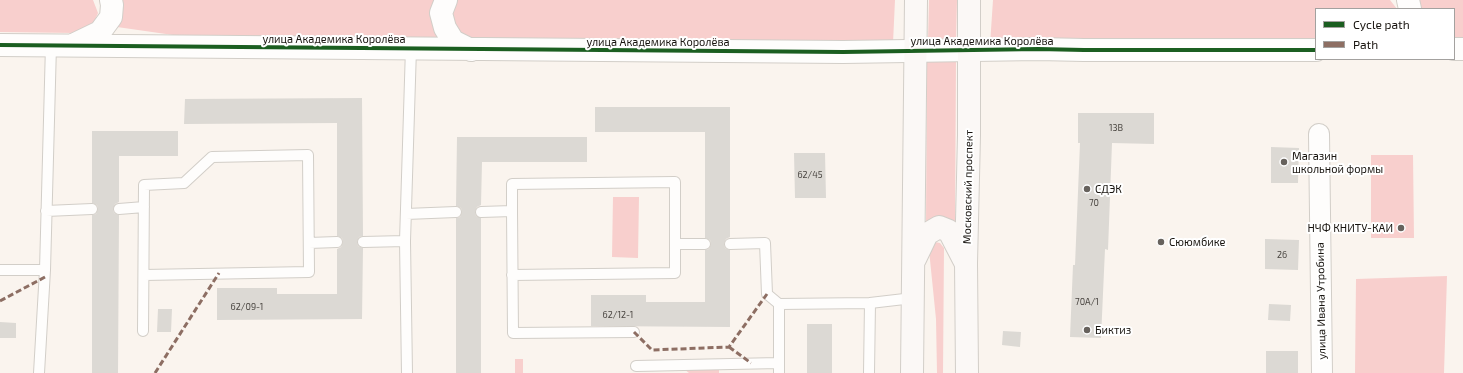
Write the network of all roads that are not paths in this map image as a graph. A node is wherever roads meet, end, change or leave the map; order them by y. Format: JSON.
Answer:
{"nodes":[{"id":1,"x":111,"y":0,"type":"edge"},
{"id":2,"x":446,"y":0,"type":"edge"},
{"id":3,"x":916,"y":0,"type":"edge"},
{"id":4,"x":970,"y":0,"type":"edge"},
{"id":5,"x":0,"y":45,"type":"edge"},
{"id":6,"x":61,"y":46,"type":"junction"},
{"id":7,"x":411,"y":48,"type":"junction"},
{"id":8,"x":471,"y":50,"type":"junction"},
{"id":9,"x":969,"y":50,"type":"junction"},
{"id":10,"x":1315,"y":50,"type":"edge"},
{"id":11,"x":915,"y":51,"type":"junction"},
{"id":12,"x":1319,"y":134,"type":"dead end"},
{"id":13,"x":144,"y":207,"type":"junction"},
{"id":14,"x":119,"y":209,"type":"dead end"},
{"id":15,"x":92,"y":210,"type":"dead end"},
{"id":16,"x":46,"y":211,"type":"junction"},
{"id":17,"x":512,"y":211,"type":"junction"},
{"id":18,"x":456,"y":212,"type":"dead end"},
{"id":19,"x":482,"y":212,"type":"dead end"},
{"id":20,"x":406,"y":214,"type":"junction"},
{"id":21,"x":405,"y":241,"type":"junction"},
{"id":22,"x":337,"y":242,"type":"dead end"},
{"id":23,"x":362,"y":242,"type":"dead end"},
{"id":24,"x":309,"y":243,"type":"junction"},
{"id":25,"x":675,"y":244,"type":"junction"},
{"id":26,"x":705,"y":244,"type":"dead end"},
{"id":27,"x":730,"y":244,"type":"dead end"},
{"id":28,"x":913,"y":263,"type":"junction"},
{"id":29,"x":966,"y":263,"type":"junction"},
{"id":30,"x":0,"y":270,"type":"edge"},
{"id":31,"x":45,"y":270,"type":"junction"},
{"id":32,"x":144,"y":275,"type":"junction"},
{"id":33,"x":512,"y":275,"type":"junction"},
{"id":34,"x":912,"y":298,"type":"junction"},
{"id":35,"x":870,"y":303,"type":"junction"},
{"id":36,"x":779,"y":304,"type":"junction"},
{"id":37,"x":143,"y":331,"type":"dead end"},
{"id":38,"x":634,"y":332,"type":"dead end"},
{"id":39,"x":636,"y":366,"type":"dead end"},
{"id":40,"x":779,"y":368,"type":"edge"},
{"id":41,"x":39,"y":373,"type":"edge"},
{"id":42,"x":407,"y":373,"type":"edge"},
{"id":43,"x":869,"y":373,"type":"edge"},
{"id":44,"x":912,"y":373,"type":"edge"},
{"id":45,"x":967,"y":373,"type":"edge"},
{"id":46,"x":1322,"y":373,"type":"edge"}],
"edges":[{"from":1,"to":6,"type":"street"},
{"from":2,"to":8,"type":"street"},
{"from":3,"to":11,"type":"main road"},
{"from":4,"to":9,"type":"main road","name":"Московский проспект"},
{"from":5,"to":6,"type":"street","name":"улица Академика Королёва"},
{"from":6,"to":7,"type":"street","name":"улица Академика Королёва"},
{"from":6,"to":16,"type":"lane"},
{"from":7,"to":8,"type":"street","name":"улица Академика Королёва"},
{"from":7,"to":20,"type":"lane"},
{"from":8,"to":11,"type":"street","name":"улица Академика Королёва"},
{"from":9,"to":10,"type":"street","name":"улица Академика Королёва"},
{"from":9,"to":11,"type":"street","name":"улица Академика Королёва"},
{"from":9,"to":29,"type":"main road","name":"Московский проспект"},
{"from":11,"to":28,"type":"main road"},
{"from":12,"to":46,"type":"street","name":"улица Ивана Утробина"},
{"from":13,"to":14,"type":"lane"},
{"from":13,"to":24,"type":"lane"},
{"from":13,"to":32,"type":"lane"},
{"from":15,"to":16,"type":"lane"},
{"from":16,"to":31,"type":"lane"},
{"from":17,"to":19,"type":"lane"},
{"from":17,"to":25,"type":"lane"},
{"from":17,"to":33,"type":"lane"},
{"from":18,"to":20,"type":"lane"},
{"from":20,"to":21,"type":"lane"},
{"from":21,"to":23,"type":"lane"},
{"from":21,"to":42,"type":"lane"},
{"from":22,"to":24,"type":"lane"},
{"from":24,"to":32,"type":"lane"},
{"from":25,"to":26,"type":"lane"},
{"from":25,"to":33,"type":"lane"},
{"from":27,"to":36,"type":"lane"},
{"from":28,"to":29,"type":"main road"},
{"from":28,"to":34,"type":"main road"},
{"from":29,"to":45,"type":"main road","name":"Московский проспект"},
{"from":30,"to":31,"type":"lane"},
{"from":31,"to":41,"type":"lane"},
{"from":32,"to":37,"type":"lane"},
{"from":33,"to":38,"type":"lane"},
{"from":34,"to":35,"type":"lane"},
{"from":34,"to":44,"type":"main road"},
{"from":35,"to":36,"type":"lane"},
{"from":35,"to":43,"type":"lane"},
{"from":36,"to":40,"type":"lane"},
{"from":39,"to":40,"type":"lane"}]}
